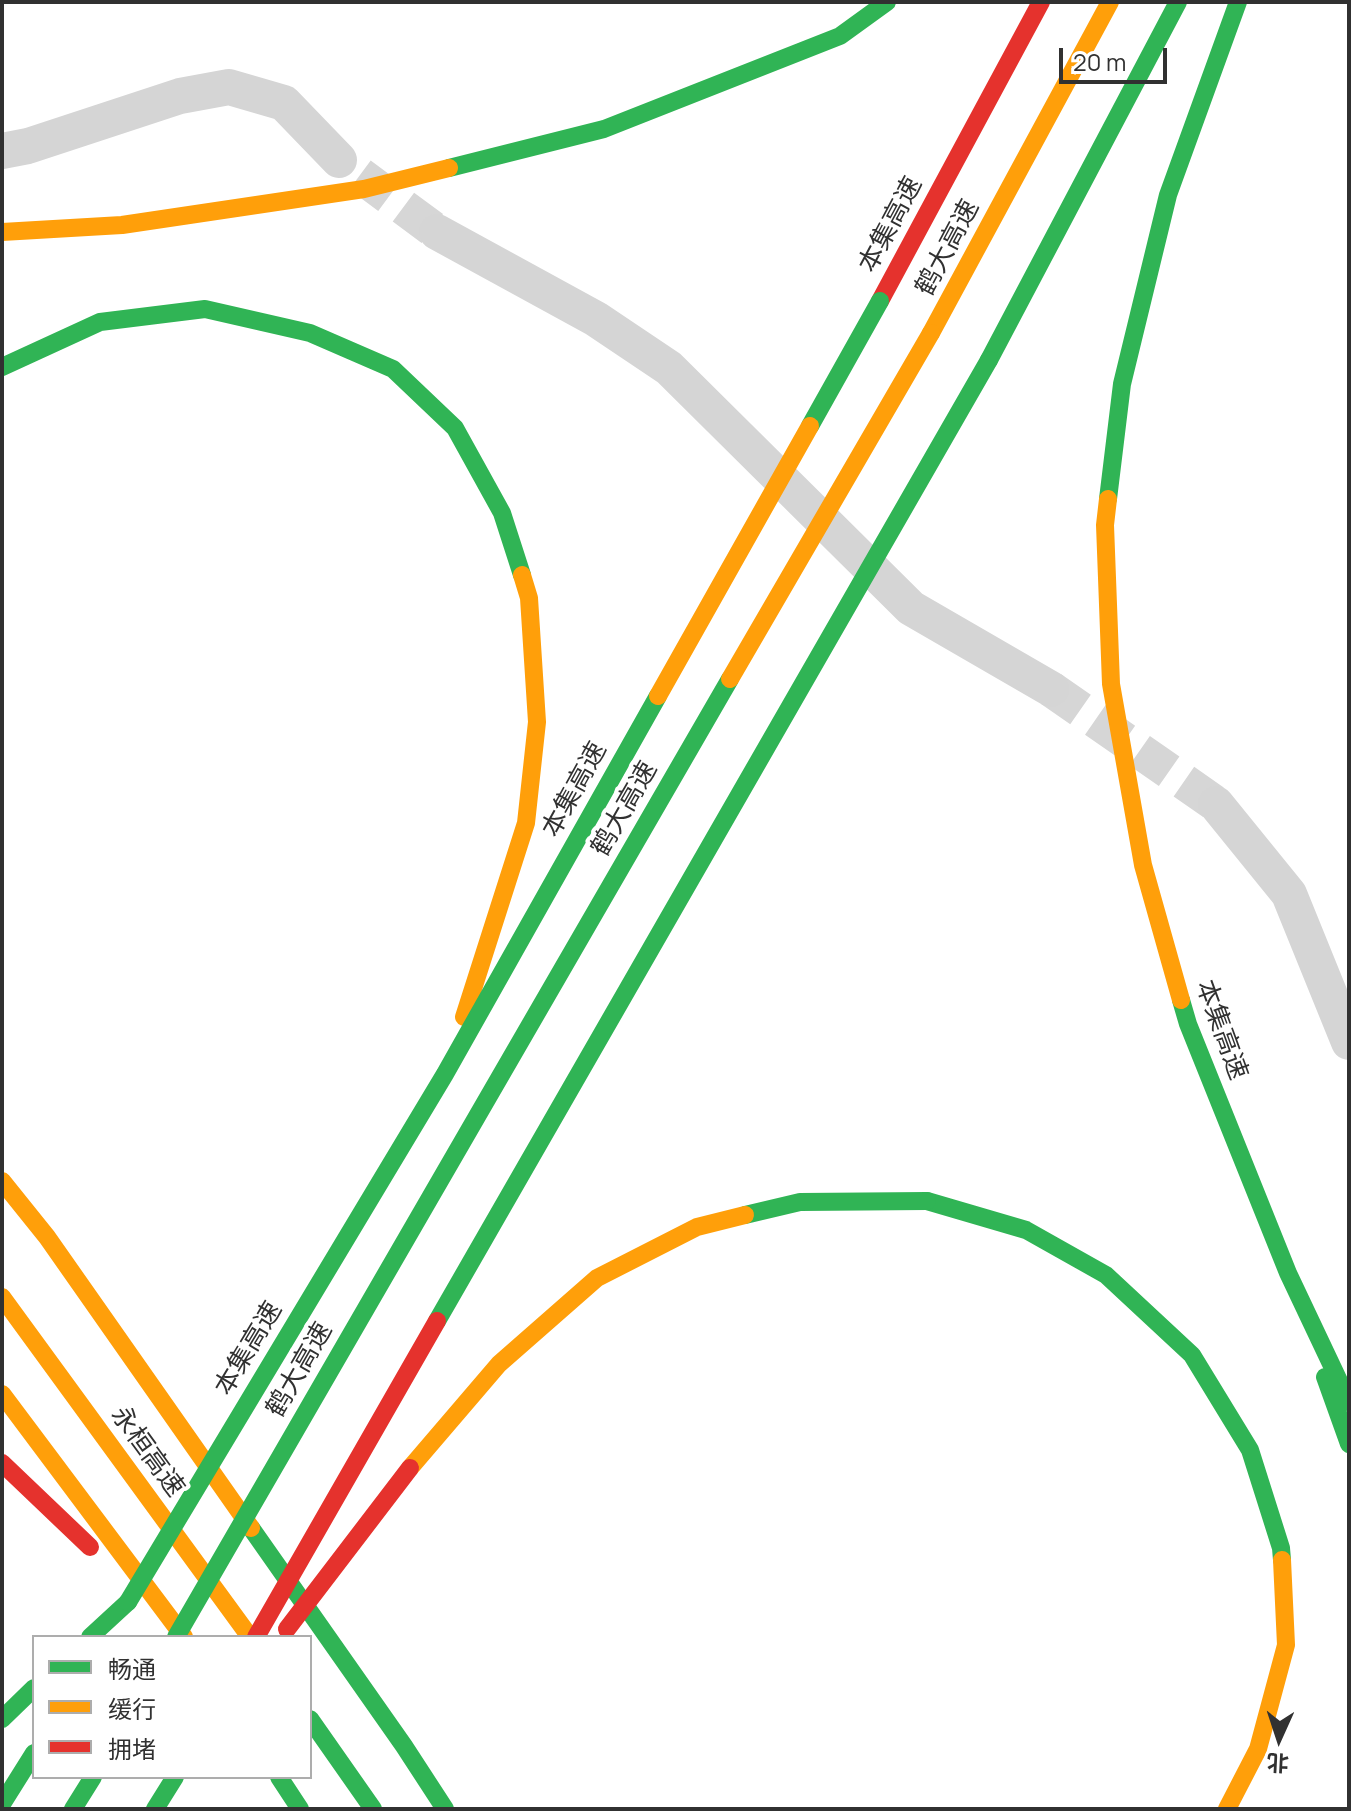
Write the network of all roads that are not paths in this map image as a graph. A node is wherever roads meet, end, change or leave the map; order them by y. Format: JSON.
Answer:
{"nodes":[{"id":1,"x":887,"y":2,"type":"edge"},
{"id":2,"x":1041,"y":2,"type":"edge"},
{"id":3,"x":1110,"y":2,"type":"edge"},
{"id":4,"x":1178,"y":2,"type":"edge"},
{"id":5,"x":1238,"y":2,"type":"edge"},
{"id":6,"x":2,"y":151,"type":"edge"},
{"id":7,"x":339,"y":160,"type":"tunnel mouth"},
{"id":8,"x":2,"y":232,"type":"edge"},
{"id":9,"x":437,"y":232,"type":"tunnel mouth"},
{"id":10,"x":2,"y":367,"type":"edge"},
{"id":11,"x":1051,"y":689,"type":"tunnel mouth"},
{"id":12,"x":1216,"y":804,"type":"tunnel mouth"},
{"id":13,"x":1349,"y":1042,"type":"edge"},
{"id":14,"x":445,"y":1074,"type":"junction"},
{"id":15,"x":2,"y":1158,"type":"edge"},
{"id":16,"x":2,"y":1181,"type":"edge"},
{"id":17,"x":47,"y":1237,"type":"junction"},
{"id":18,"x":1288,"y":1273,"type":"junction"},
{"id":19,"x":2,"y":1297,"type":"edge"},
{"id":20,"x":2,"y":1394,"type":"edge"},
{"id":21,"x":1349,"y":1402,"type":"edge"},
{"id":22,"x":1349,"y":1444,"type":"edge"},
{"id":23,"x":2,"y":1463,"type":"edge"},
{"id":24,"x":128,"y":1602,"type":"junction"},
{"id":25,"x":92,"y":1635,"type":"edge"},
{"id":26,"x":107,"y":1635,"type":"edge"},
{"id":27,"x":178,"y":1635,"type":"edge"},
{"id":28,"x":179,"y":1635,"type":"edge"},
{"id":29,"x":181,"y":1635,"type":"edge"},
{"id":30,"x":252,"y":1635,"type":"edge"},
{"id":31,"x":254,"y":1635,"type":"edge"},
{"id":32,"x":282,"y":1635,"type":"edge"},
{"id":33,"x":32,"y":1690,"type":"edge"},
{"id":34,"x":2,"y":1719,"type":"edge"},
{"id":35,"x":312,"y":1722,"type":"edge"},
{"id":36,"x":32,"y":1756,"type":"edge"},
{"id":37,"x":92,"y":1779,"type":"edge"},
{"id":38,"x":174,"y":1779,"type":"edge"},
{"id":39,"x":280,"y":1779,"type":"edge"},
{"id":40,"x":2,"y":1804,"type":"edge"},
{"id":41,"x":453,"y":1804,"type":"edge"},
{"id":42,"x":73,"y":1809,"type":"edge"},
{"id":43,"x":155,"y":1809,"type":"edge"},
{"id":44,"x":300,"y":1809,"type":"edge"},
{"id":45,"x":373,"y":1809,"type":"edge"},
{"id":46,"x":1227,"y":1809,"type":"edge"}],
"edges":[{"from":1,"to":8,"type":"highway"},
{"from":2,"to":14,"type":"highway","name":"本集高速","bridge":true},
{"from":3,"to":29,"type":"highway","name":"鹤大高速","bridge":true},
{"from":4,"to":31,"type":"highway","bridge":true},
{"from":5,"to":18,"type":"highway","name":"本集高速"},
{"from":6,"to":7,"type":"street"},
{"from":9,"to":11,"type":"street"},
{"from":10,"to":14,"type":"highway","bridge":true},
{"from":12,"to":13,"type":"street"},
{"from":14,"to":24,"type":"highway","name":"本集高速","bridge":true},
{"from":15,"to":17,"type":"highway"},
{"from":16,"to":17,"type":"highway"},
{"from":17,"to":41,"type":"highway"},
{"from":18,"to":21,"type":"highway","name":"本集高速"},
{"from":18,"to":22,"type":"highway"},
{"from":19,"to":30,"type":"highway","name":"永桓高速"},
{"from":20,"to":28,"type":"highway"},
{"from":23,"to":27,"type":"highway"},
{"from":24,"to":25,"type":"highway","name":"本集高速"},
{"from":24,"to":26,"type":"highway"},
{"from":32,"to":46,"type":"highway","bridge":true},
{"from":33,"to":34,"type":"highway"},
{"from":35,"to":45,"type":"highway"},
{"from":36,"to":40,"type":"highway"},
{"from":37,"to":42,"type":"highway"},
{"from":38,"to":43,"type":"highway"},
{"from":39,"to":44,"type":"highway"}]}
